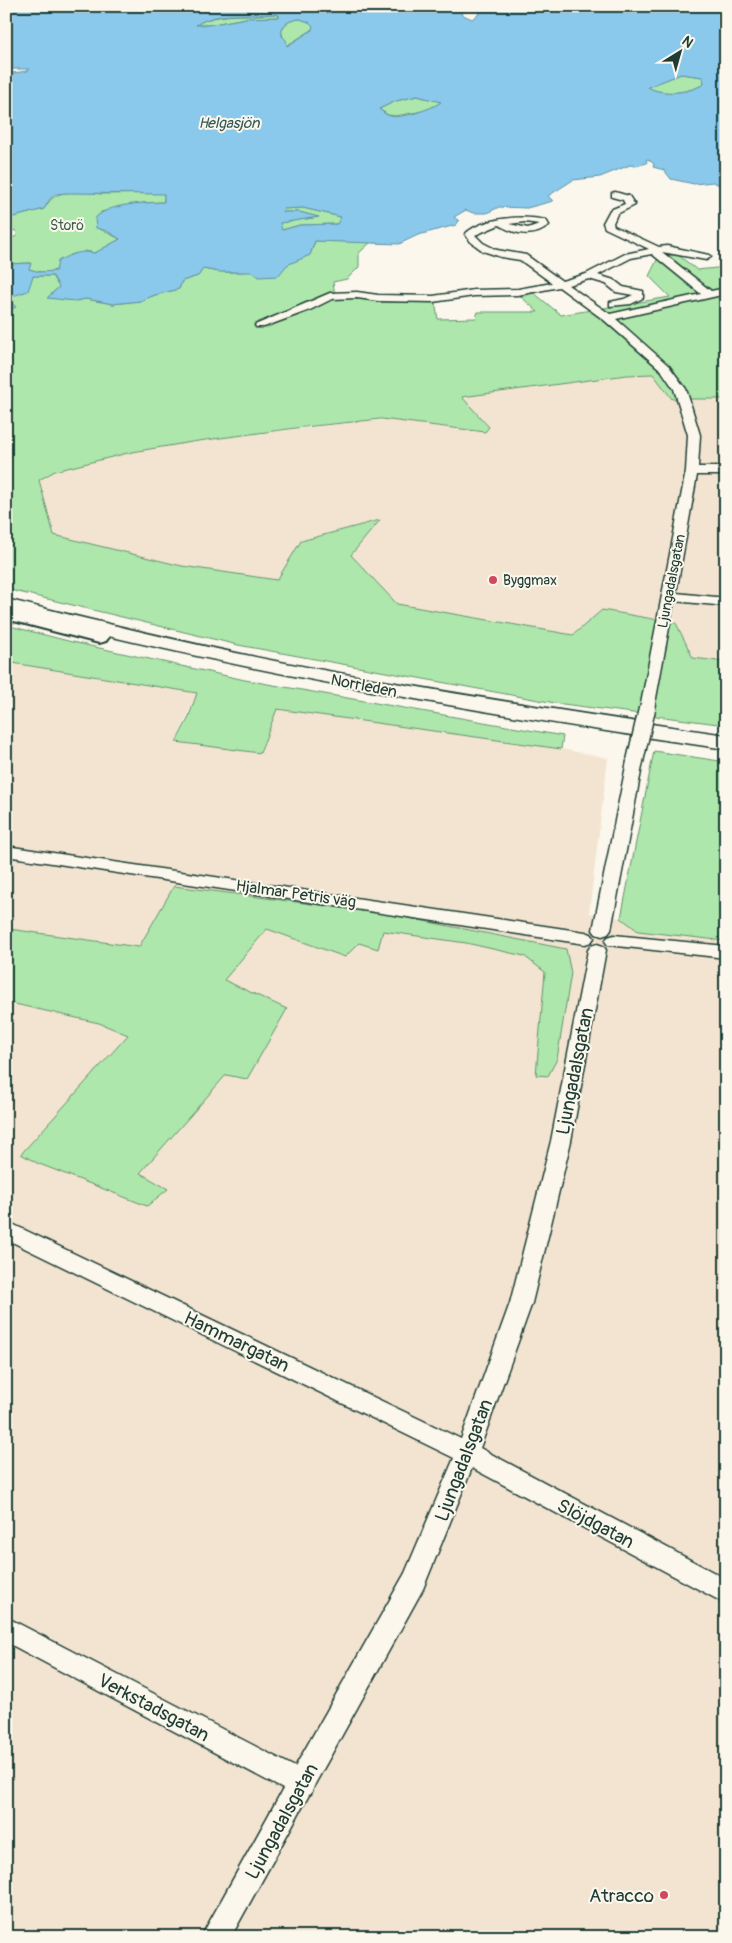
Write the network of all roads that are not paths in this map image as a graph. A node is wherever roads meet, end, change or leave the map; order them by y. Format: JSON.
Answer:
{"nodes":[{"id":1,"x":615,"y":195,"type":"dead end"},
{"id":2,"x":501,"y":223,"type":"dead end"},
{"id":3,"x":697,"y":246,"type":"dead end"},
{"id":4,"x":667,"y":249,"type":"junction"},
{"id":5,"x":656,"y":250,"type":"junction"},
{"id":6,"x":706,"y":257,"type":"dead end"},
{"id":7,"x":589,"y":276,"type":"junction"},
{"id":8,"x":561,"y":284,"type":"junction"},
{"id":9,"x":726,"y":291,"type":"edge"},
{"id":10,"x":709,"y":295,"type":"junction"},
{"id":11,"x":594,"y":308,"type":"junction"},
{"id":12,"x":608,"y":318,"type":"junction"},
{"id":13,"x":260,"y":325,"type":"dead end"},
{"id":14,"x":692,"y":471,"type":"junction"},
{"id":15,"x":726,"y":471,"type":"edge"},
{"id":16,"x":668,"y":596,"type":"junction"},
{"id":17,"x":726,"y":602,"type":"edge"},
{"id":18,"x":6,"y":605,"type":"edge"},
{"id":19,"x":6,"y":613,"type":"edge"},
{"id":20,"x":99,"y":637,"type":"joint"},
{"id":21,"x":726,"y":742,"type":"edge"},
{"id":22,"x":726,"y":749,"type":"edge"},
{"id":23,"x":6,"y":851,"type":"edge"},
{"id":24,"x":600,"y":940,"type":"junction"},
{"id":25,"x":726,"y":952,"type":"edge"},
{"id":26,"x":6,"y":1229,"type":"edge"},
{"id":27,"x":467,"y":1453,"type":"junction"},
{"id":28,"x":726,"y":1592,"type":"edge"},
{"id":29,"x":6,"y":1629,"type":"edge"},
{"id":30,"x":302,"y":1785,"type":"junction"},
{"id":31,"x":218,"y":1934,"type":"edge"}],
"edges":[{"from":1,"to":5,"type":"street"},
{"from":2,"to":8,"type":"street","name":"Ljungadalsgatan"},
{"from":3,"to":4,"type":"street"},
{"from":4,"to":5,"type":"street"},
{"from":4,"to":6,"type":"street"},
{"from":5,"to":7,"type":"street"},
{"from":5,"to":10,"type":"street"},
{"from":7,"to":8,"type":"street"},
{"from":7,"to":11,"type":"street"},
{"from":8,"to":11,"type":"street","name":"Ljungadalsgatan"},
{"from":8,"to":13,"type":"street"},
{"from":9,"to":10,"type":"street"},
{"from":10,"to":12,"type":"street"},
{"from":11,"to":12,"type":"street","name":"Ljungadalsgatan"},
{"from":12,"to":14,"type":"street","name":"Ljungadalsgatan"},
{"from":14,"to":15,"type":"street"},
{"from":14,"to":16,"type":"street","name":"Ljungadalsgatan"},
{"from":16,"to":17,"type":"street"},
{"from":16,"to":24,"type":"street","name":"Ljungadalsgatan","bridge":true},
{"from":18,"to":21,"type":"highway","name":"Norrleden"},
{"from":19,"to":20,"type":"main road","name":"Norrleden"},
{"from":20,"to":22,"type":"highway","name":"Norrleden"},
{"from":23,"to":24,"type":"street","name":"Hjalmar Petris väg"},
{"from":24,"to":25,"type":"street","name":"Hjalmar Petris väg"},
{"from":24,"to":27,"type":"street","name":"Ljungadalsgatan"},
{"from":26,"to":27,"type":"street","name":"Hammargatan"},
{"from":27,"to":28,"type":"street","name":"Slöjdgatan"},
{"from":27,"to":30,"type":"street","name":"Ljungadalsgatan"},
{"from":29,"to":30,"type":"street","name":"Verkstadsgatan"},
{"from":30,"to":31,"type":"street","name":"Ljungadalsgatan"}]}
